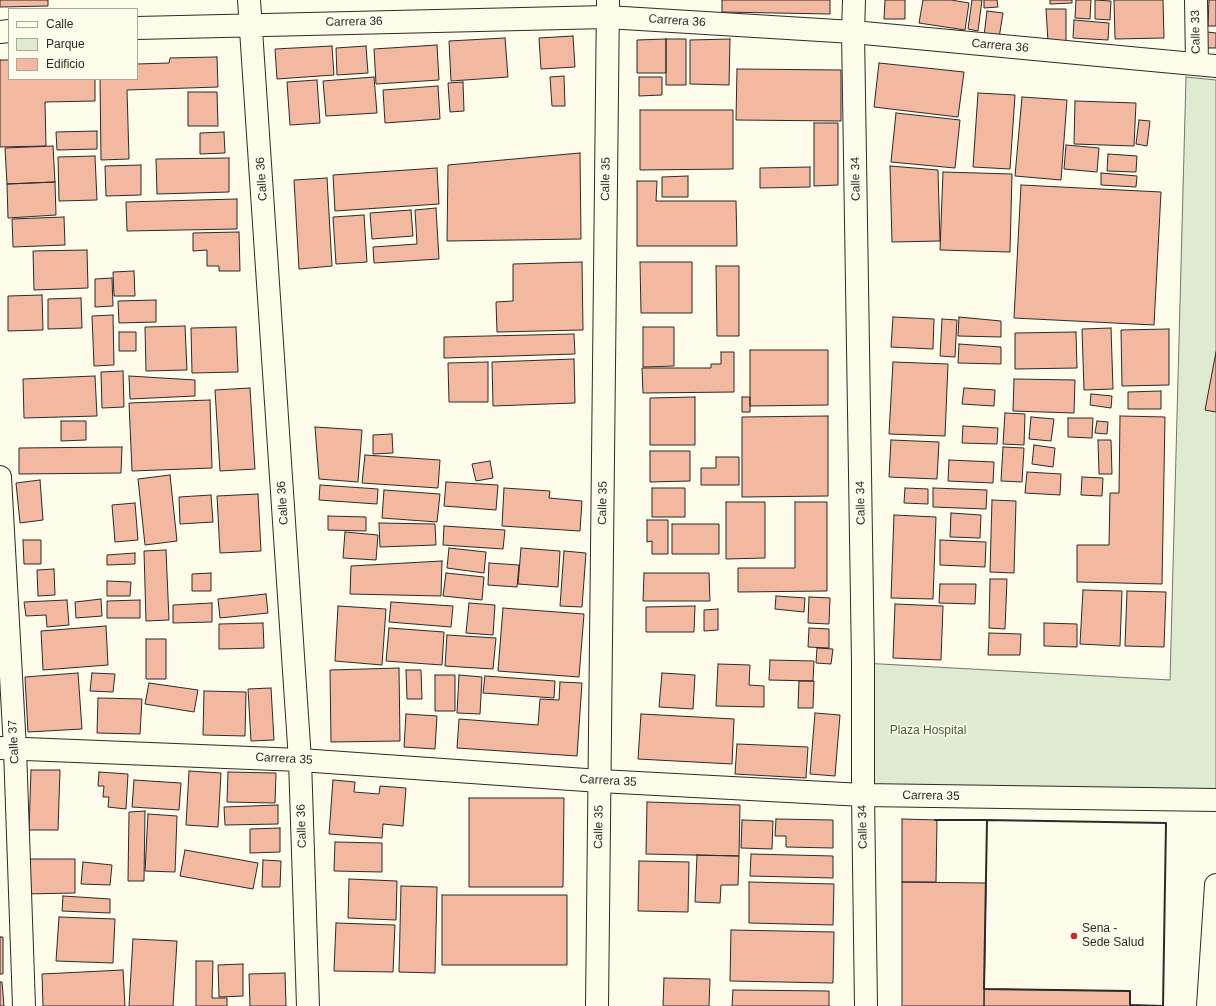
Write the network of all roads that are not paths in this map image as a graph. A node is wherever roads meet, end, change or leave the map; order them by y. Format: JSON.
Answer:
{"nodes":[{"id":1,"x":250,"y":0,"type":"edge"},
{"id":2,"x":854,"y":0,"type":"edge"},
{"id":3,"x":1196,"y":0,"type":"edge"},
{"id":4,"x":607,"y":8,"type":"edge"},
{"id":5,"x":251,"y":24,"type":"junction"},
{"id":6,"x":138,"y":28,"type":"edge"},
{"id":7,"x":853,"y":32,"type":"junction"},
{"id":8,"x":1206,"y":65,"type":"edge"},
{"id":9,"x":0,"y":477,"type":"edge"},
{"id":10,"x":7,"y":748,"type":"edge"},
{"id":11,"x":300,"y":760,"type":"junction"},
{"id":12,"x":600,"y":780,"type":"junction"},
{"id":13,"x":863,"y":795,"type":"junction"},
{"id":14,"x":1216,"y":800,"type":"edge"},
{"id":15,"x":1216,"y":885,"type":"edge"},
{"id":16,"x":24,"y":1006,"type":"edge"},
{"id":17,"x":308,"y":1006,"type":"edge"},
{"id":18,"x":597,"y":1006,"type":"edge"},
{"id":19,"x":866,"y":1006,"type":"edge"},
{"id":20,"x":1208,"y":1006,"type":"edge"}],
"edges":[{"from":1,"to":5,"type":"street","name":"Calle 36"},
{"from":2,"to":7,"type":"street","name":"Calle 34"},
{"from":3,"to":8,"type":"street","name":"Calle 33"},
{"from":4,"to":5,"type":"street","name":"Carrera 36"},
{"from":4,"to":7,"type":"street","name":"Carrera 36"},
{"from":4,"to":12,"type":"street","name":"Calle 35"},
{"from":5,"to":6,"type":"street","name":"Carrera 36"},
{"from":5,"to":11,"type":"street","name":"Calle 36"},
{"from":7,"to":8,"type":"street","name":"Carrera 36"},
{"from":7,"to":13,"type":"street","name":"Calle 34"},
{"from":9,"to":10,"type":"street","name":"Calle 37"},
{"from":10,"to":11,"type":"street","name":"Carrera 35"},
{"from":10,"to":16,"type":"street","name":"Calle 37"},
{"from":11,"to":12,"type":"street","name":"Carrera 35"},
{"from":11,"to":17,"type":"street","name":"Calle 36"},
{"from":12,"to":13,"type":"street","name":"Carrera 35"},
{"from":12,"to":18,"type":"street","name":"Calle 35"},
{"from":13,"to":14,"type":"street","name":"Carrera 35"},
{"from":13,"to":19,"type":"street","name":"Calle 34"},
{"from":15,"to":20,"type":"street"}]}
